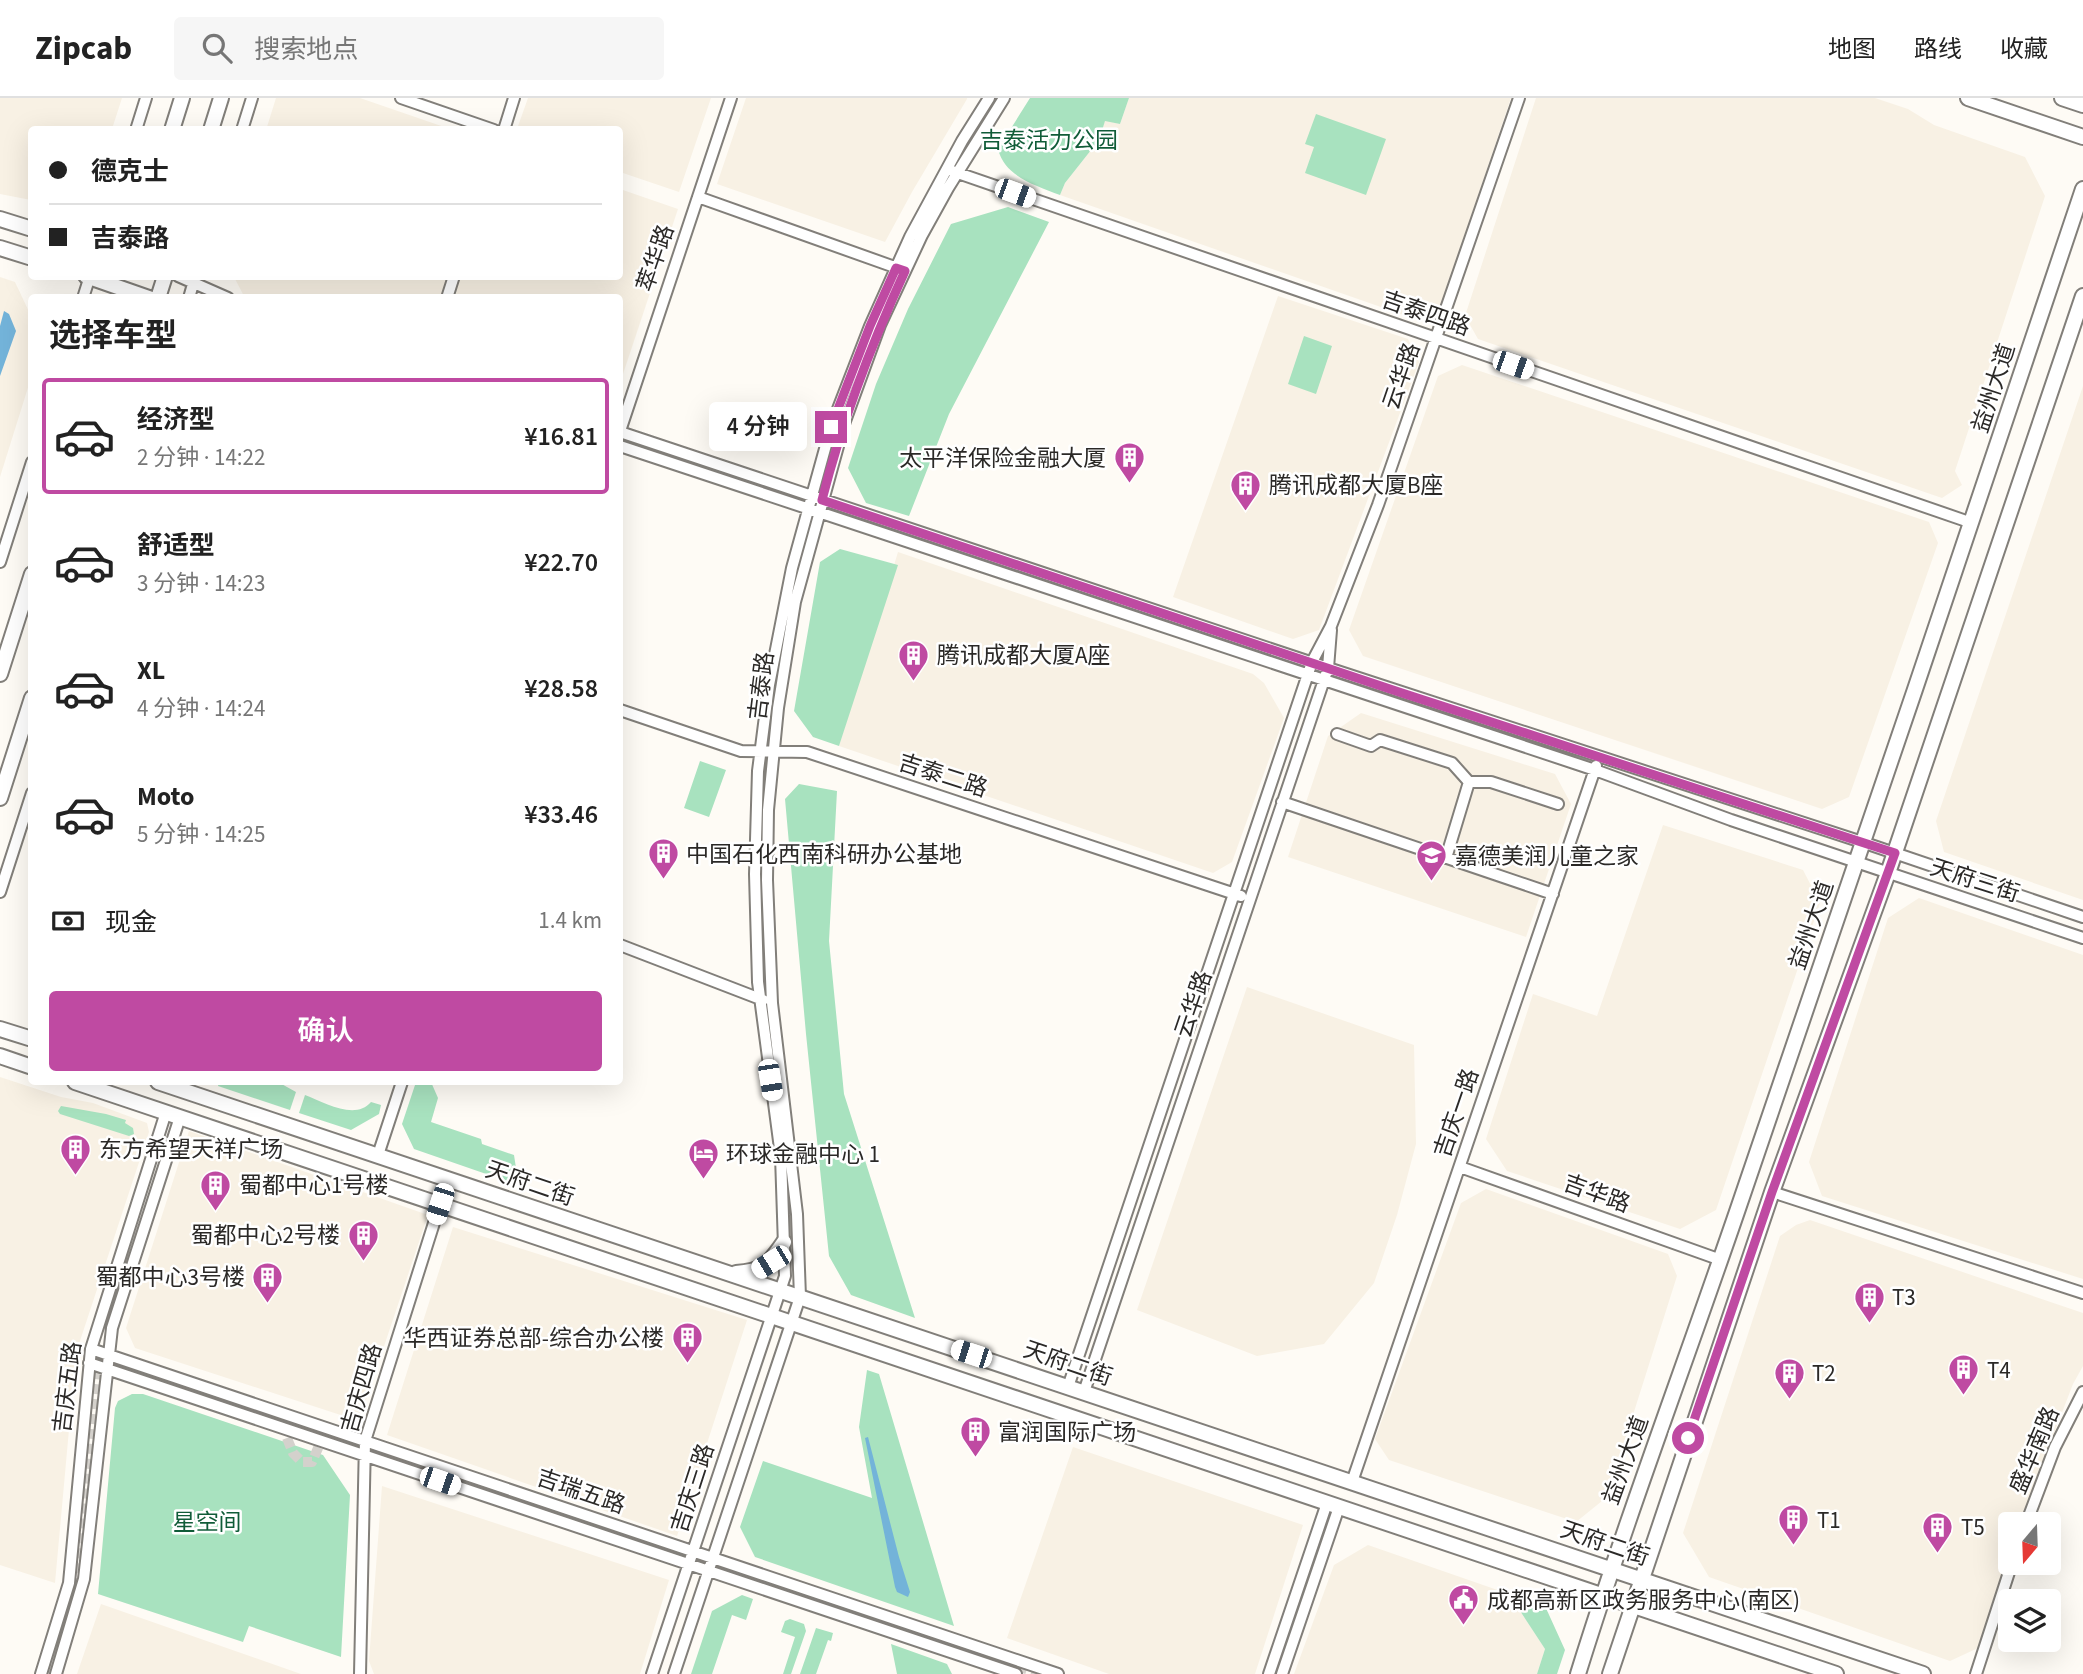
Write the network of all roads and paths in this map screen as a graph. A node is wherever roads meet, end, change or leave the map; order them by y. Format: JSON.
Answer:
{"nodes":[{"id":1,"x":146,"y":98,"type":"edge"},
{"id":2,"x":182,"y":98,"type":"edge"},
{"id":3,"x":221,"y":98,"type":"edge"},
{"id":4,"x":252,"y":98,"type":"edge"},
{"id":5,"x":401,"y":98,"type":"edge"},
{"id":6,"x":514,"y":98,"type":"edge"},
{"id":7,"x":731,"y":98,"type":"edge"},
{"id":8,"x":989,"y":98,"type":"edge"},
{"id":9,"x":1004,"y":98,"type":"edge"},
{"id":10,"x":1519,"y":98,"type":"edge"},
{"id":11,"x":1968,"y":98,"type":"edge"},
{"id":12,"x":2062,"y":98,"type":"edge"},
{"id":13,"x":2083,"y":105,"type":"edge"},
{"id":14,"x":137,"y":126,"type":"edge"},
{"id":15,"x":173,"y":126,"type":"edge"},
{"id":16,"x":212,"y":126,"type":"edge"},
{"id":17,"x":243,"y":126,"type":"edge"},
{"id":18,"x":482,"y":126,"type":"edge"},
{"id":19,"x":504,"y":126,"type":"edge"},
{"id":20,"x":2083,"y":137,"type":"edge"},
{"id":21,"x":952,"y":171,"type":"junction"},
{"id":22,"x":2083,"y":189,"type":"edge"},
{"id":23,"x":698,"y":197,"type":"junction"},
{"id":24,"x":0,"y":219,"type":"edge"},
{"id":25,"x":28,"y":228,"type":"edge"},
{"id":26,"x":0,"y":248,"type":"edge"},
{"id":27,"x":28,"y":257,"type":"edge"},
{"id":28,"x":901,"y":269,"type":"junction"},
{"id":29,"x":99,"y":280,"type":"edge"},
{"id":30,"x":197,"y":280,"type":"edge"},
{"id":31,"x":122,"y":287,"type":"edge"},
{"id":32,"x":139,"y":294,"type":"edge"},
{"id":33,"x":221,"y":294,"type":"edge"},
{"id":34,"x":2083,"y":296,"type":"edge"},
{"id":35,"x":1437,"y":338,"type":"junction"},
{"id":36,"x":623,"y":422,"type":"edge"},
{"id":37,"x":623,"y":432,"type":"edge"},
{"id":38,"x":623,"y":447,"type":"edge"},
{"id":39,"x":28,"y":474,"type":"edge"},
{"id":40,"x":817,"y":498,"type":"junction"},
{"id":41,"x":813,"y":512,"type":"junction"},
{"id":42,"x":1972,"y":523,"type":"junction"},
{"id":43,"x":0,"y":562,"type":"edge"},
{"id":44,"x":28,"y":587,"type":"edge"},
{"id":45,"x":1331,"y":626,"type":"junction"},
{"id":46,"x":1312,"y":662,"type":"junction"},
{"id":47,"x":1328,"y":668,"type":"junction"},
{"id":48,"x":0,"y":674,"type":"edge"},
{"id":49,"x":1308,"y":675,"type":"junction"},
{"id":50,"x":1322,"y":681,"type":"junction"},
{"id":51,"x":28,"y":710,"type":"edge"},
{"id":52,"x":623,"y":711,"type":"edge"},
{"id":53,"x":1336,"y":734,"type":"dead end"},
{"id":54,"x":761,"y":751,"type":"junction"},
{"id":55,"x":774,"y":751,"type":"junction"},
{"id":56,"x":1599,"y":757,"type":"junction"},
{"id":57,"x":1595,"y":770,"type":"junction"},
{"id":58,"x":1469,"y":782,"type":"junction"},
{"id":59,"x":0,"y":798,"type":"edge"},
{"id":60,"x":1282,"y":802,"type":"junction"},
{"id":61,"x":1558,"y":804,"type":"dead end"},
{"id":62,"x":28,"y":805,"type":"edge"},
{"id":63,"x":1862,"y":842,"type":"junction"},
{"id":64,"x":1895,"y":853,"type":"junction"},
{"id":65,"x":1446,"y":858,"type":"junction"},
{"id":66,"x":1856,"y":862,"type":"junction"},
{"id":67,"x":1888,"y":873,"type":"junction"},
{"id":68,"x":0,"y":892,"type":"edge"},
{"id":69,"x":1235,"y":894,"type":"junction"},
{"id":70,"x":1553,"y":894,"type":"junction"},
{"id":71,"x":1250,"y":899,"type":"junction"},
{"id":72,"x":2083,"y":917,"type":"edge"},
{"id":73,"x":2083,"y":938,"type":"edge"},
{"id":74,"x":623,"y":946,"type":"edge"},
{"id":75,"x":760,"y":999,"type":"junction"},
{"id":76,"x":772,"y":1003,"type":"junction"},
{"id":77,"x":0,"y":1029,"type":"edge"},
{"id":78,"x":28,"y":1038,"type":"edge"},
{"id":79,"x":0,"y":1056,"type":"edge"},
{"id":80,"x":28,"y":1066,"type":"edge"},
{"id":81,"x":84,"y":1085,"type":"edge"},
{"id":82,"x":182,"y":1085,"type":"edge"},
{"id":83,"x":401,"y":1085,"type":"edge"},
{"id":84,"x":173,"y":1114,"type":"junction"},
{"id":85,"x":378,"y":1155,"type":"junction"},
{"id":86,"x":1460,"y":1167,"type":"junction"},
{"id":87,"x":1772,"y":1192,"type":"junction"},
{"id":88,"x":440,"y":1204,"type":"junction"},
{"id":89,"x":784,"y":1242,"type":"junction"},
{"id":90,"x":1721,"y":1260,"type":"junction"},
{"id":91,"x":714,"y":1268,"type":"junction"},
{"id":92,"x":781,"y":1291,"type":"junction"},
{"id":93,"x":2083,"y":1293,"type":"edge"},
{"id":94,"x":800,"y":1297,"type":"junction"},
{"id":95,"x":771,"y":1316,"type":"junction"},
{"id":96,"x":792,"y":1323,"type":"junction"},
{"id":97,"x":91,"y":1349,"type":"junction"},
{"id":98,"x":108,"y":1354,"type":"junction"},
{"id":99,"x":89,"y":1363,"type":"junction"},
{"id":100,"x":106,"y":1369,"type":"junction"},
{"id":101,"x":1068,"y":1387,"type":"junction"},
{"id":102,"x":1084,"y":1392,"type":"junction"},
{"id":103,"x":2083,"y":1392,"type":"edge"},
{"id":104,"x":365,"y":1441,"type":"junction"},
{"id":105,"x":365,"y":1456,"type":"junction"},
{"id":106,"x":1352,"y":1482,"type":"junction"},
{"id":107,"x":1333,"y":1505,"type":"junction"},
{"id":108,"x":2031,"y":1512,"type":"edge"},
{"id":109,"x":693,"y":1551,"type":"junction"},
{"id":110,"x":713,"y":1558,"type":"junction"},
{"id":111,"x":689,"y":1564,"type":"junction"},
{"id":112,"x":1612,"y":1569,"type":"junction"},
{"id":113,"x":709,"y":1571,"type":"junction"},
{"id":114,"x":2008,"y":1575,"type":"edge"},
{"id":115,"x":1641,"y":1579,"type":"junction"},
{"id":116,"x":1603,"y":1596,"type":"junction"},
{"id":117,"x":1633,"y":1606,"type":"junction"},
{"id":118,"x":984,"y":1669,"type":"edge"},
{"id":119,"x":41,"y":1674,"type":"edge"},
{"id":120,"x":56,"y":1674,"type":"edge"},
{"id":121,"x":360,"y":1674,"type":"edge"},
{"id":122,"x":652,"y":1674,"type":"edge"},
{"id":123,"x":674,"y":1674,"type":"edge"},
{"id":124,"x":1016,"y":1674,"type":"edge"},
{"id":125,"x":1058,"y":1674,"type":"edge"},
{"id":126,"x":1269,"y":1674,"type":"edge"},
{"id":127,"x":1282,"y":1674,"type":"edge"},
{"id":128,"x":1578,"y":1674,"type":"edge"},
{"id":129,"x":1610,"y":1674,"type":"edge"},
{"id":130,"x":1836,"y":1674,"type":"edge"},
{"id":131,"x":1923,"y":1674,"type":"edge"},
{"id":132,"x":1976,"y":1674,"type":"edge"}],
"edges":[{"from":1,"to":14,"type":"street"},
{"from":2,"to":15,"type":"main road"},
{"from":3,"to":16,"type":"main road"},
{"from":4,"to":17,"type":"street"},
{"from":5,"to":18,"type":"street"},
{"from":6,"to":19,"type":"street"},
{"from":7,"to":23,"type":"street","name":"萃华路"},
{"from":8,"to":21,"type":"street","name":"吉泰路"},
{"from":9,"to":21,"type":"street","name":"吉泰路"},
{"from":10,"to":35,"type":"street","name":"云华路"},
{"from":11,"to":20,"type":"main road"},
{"from":12,"to":13,"type":"main road"},
{"from":21,"to":28,"type":"street","name":"吉泰路"},
{"from":21,"to":35,"type":"street","name":"吉泰四路"},
{"from":22,"to":42,"type":"main road","name":"益州大道"},
{"from":23,"to":28,"type":"street"},
{"from":23,"to":36,"type":"street","name":"萃华路"},
{"from":24,"to":25,"type":"main road"},
{"from":26,"to":27,"type":"main road"},
{"from":28,"to":40,"type":"street","name":"吉泰路"},
{"from":29,"to":31,"type":"main road"},
{"from":30,"to":33,"type":"street"},
{"from":31,"to":32,"type":"main road"},
{"from":34,"to":64,"type":"main road"},
{"from":35,"to":42,"type":"street","name":"吉泰四路"},
{"from":35,"to":45,"type":"street","name":"云华路"},
{"from":37,"to":40,"type":"street","name":"天府三街"},
{"from":38,"to":41,"type":"street","name":"天府三街"},
{"from":39,"to":43,"type":"street"},
{"from":40,"to":41,"type":"street","name":"吉泰路"},
{"from":40,"to":46,"type":"street","name":"天府三街"},
{"from":41,"to":49,"type":"street","name":"天府三街"},
{"from":41,"to":54,"type":"street","name":"吉泰路"},
{"from":41,"to":55,"type":"street","name":"吉泰路"},
{"from":42,"to":63,"type":"main road","name":"益州大道"},
{"from":44,"to":48,"type":"main road"},
{"from":45,"to":46,"type":"street","name":"云华路"},
{"from":45,"to":47,"type":"street","name":"云华路"},
{"from":46,"to":47,"type":"street","name":"天府三街"},
{"from":46,"to":49,"type":"street","name":"云华路"},
{"from":47,"to":50,"type":"street","name":"云华路"},
{"from":47,"to":56,"type":"street","name":"天府三街"},
{"from":49,"to":50,"type":"street","name":"天府三街"},
{"from":49,"to":69,"type":"street","name":"云华路"},
{"from":50,"to":57,"type":"street","name":"天府三街"},
{"from":50,"to":60,"type":"street","name":"云华路"},
{"from":51,"to":59,"type":"main road"},
{"from":52,"to":54,"type":"street","name":"吉泰二路"},
{"from":53,"to":58,"type":"street"},
{"from":54,"to":55,"type":"street","name":"吉泰二路"},
{"from":54,"to":75,"type":"street","name":"吉泰路"},
{"from":55,"to":69,"type":"street","name":"吉泰二路"},
{"from":55,"to":76,"type":"street","name":"吉泰路"},
{"from":56,"to":57,"type":"street","name":"吉庆一路"},
{"from":56,"to":63,"type":"street","name":"天府三街"},
{"from":57,"to":66,"type":"street","name":"天府三街"},
{"from":57,"to":70,"type":"street","name":"吉庆一路"},
{"from":58,"to":61,"type":"street"},
{"from":58,"to":65,"type":"street"},
{"from":60,"to":65,"type":"street"},
{"from":60,"to":71,"type":"street","name":"云华路"},
{"from":62,"to":68,"type":"street"},
{"from":63,"to":64,"type":"street","name":"天府三街"},
{"from":63,"to":66,"type":"main road","name":"益州大道"},
{"from":64,"to":67,"type":"main road"},
{"from":64,"to":72,"type":"street","name":"天府三街"},
{"from":65,"to":70,"type":"street"},
{"from":66,"to":67,"type":"street","name":"天府三街"},
{"from":66,"to":90,"type":"main road","name":"益州大道"},
{"from":67,"to":73,"type":"street","name":"天府三街"},
{"from":67,"to":87,"type":"main road"},
{"from":69,"to":71,"type":"street","name":"吉泰二路"},
{"from":69,"to":101,"type":"street","name":"云华路"},
{"from":70,"to":86,"type":"street","name":"吉庆一路"},
{"from":71,"to":102,"type":"street","name":"云华路"},
{"from":74,"to":75,"type":"street"},
{"from":75,"to":76,"type":"street"},
{"from":75,"to":89,"type":"street","name":"吉泰路"},
{"from":76,"to":94,"type":"street","name":"吉泰路"},
{"from":77,"to":78,"type":"main road"},
{"from":79,"to":80,"type":"main road"},
{"from":81,"to":84,"type":"main road"},
{"from":82,"to":85,"type":"main road","name":"天府二街"},
{"from":83,"to":85,"type":"street"},
{"from":84,"to":88,"type":"main road"},
{"from":84,"to":97,"type":"street","name":"吉庆五路"},
{"from":84,"to":98,"type":"street","name":"吉庆五路"},
{"from":85,"to":91,"type":"main road","name":"天府二街"},
{"from":86,"to":90,"type":"street","name":"吉华路"},
{"from":86,"to":106,"type":"street","name":"吉庆一路"},
{"from":87,"to":93,"type":"street"},
{"from":87,"to":115,"type":"main road"},
{"from":88,"to":95,"type":"main road"},
{"from":88,"to":104,"type":"street","name":"吉庆四路"},
{"from":89,"to":91,"type":"main road"},
{"from":89,"to":92,"type":"street","name":"吉泰路"},
{"from":90,"to":112,"type":"main road","name":"益州大道"},
{"from":91,"to":92,"type":"main road","name":"天府二街"},
{"from":92,"to":94,"type":"main road","name":"天府二街"},
{"from":92,"to":95,"type":"street","name":"吉泰路"},
{"from":94,"to":96,"type":"street","name":"吉泰路"},
{"from":94,"to":101,"type":"main road","name":"天府二街"},
{"from":95,"to":96,"type":"main road"},
{"from":95,"to":109,"type":"street","name":"吉庆三路"},
{"from":96,"to":107,"type":"main road"},
{"from":96,"to":110,"type":"street","name":"吉庆三路"},
{"from":97,"to":98,"type":"street","name":"吉瑞五路"},
{"from":97,"to":99,"type":"street","name":"吉庆五路"},
{"from":98,"to":100,"type":"street","name":"吉庆五路"},
{"from":98,"to":104,"type":"street","name":"吉瑞五路"},
{"from":99,"to":100,"type":"street","name":"吉瑞五路"},
{"from":99,"to":119,"type":"street","name":"吉庆五路"},
{"from":100,"to":105,"type":"street","name":"吉瑞五路"},
{"from":100,"to":120,"type":"street","name":"吉庆五路"},
{"from":101,"to":102,"type":"main road","name":"天府二街"},
{"from":102,"to":106,"type":"main road","name":"天府二街"},
{"from":103,"to":108,"type":"street","name":"盛华南路"},
{"from":104,"to":105,"type":"street","name":"吉庆四路"},
{"from":104,"to":109,"type":"street","name":"吉瑞五路"},
{"from":105,"to":111,"type":"street","name":"吉瑞五路"},
{"from":105,"to":121,"type":"street","name":"吉庆四路"},
{"from":106,"to":112,"type":"main road","name":"天府二街"},
{"from":107,"to":116,"type":"main road"},
{"from":107,"to":126,"type":"street"},
{"from":107,"to":127,"type":"street"},
{"from":109,"to":110,"type":"street","name":"吉瑞五路"},
{"from":109,"to":111,"type":"street","name":"吉庆三路"},
{"from":110,"to":113,"type":"street","name":"吉庆三路"},
{"from":110,"to":125,"type":"street","name":"吉瑞五路"},
{"from":111,"to":113,"type":"street","name":"吉瑞五路"},
{"from":111,"to":122,"type":"street","name":"吉庆三路"},
{"from":112,"to":115,"type":"main road","name":"天府二街"},
{"from":112,"to":116,"type":"main road","name":"益州大道"},
{"from":113,"to":118,"type":"street","name":"吉瑞五路"},
{"from":113,"to":123,"type":"street","name":"吉庆三路"},
{"from":114,"to":132,"type":"street"},
{"from":115,"to":117,"type":"main road"},
{"from":115,"to":131,"type":"main road","name":"天府二街"},
{"from":116,"to":117,"type":"main road"},
{"from":116,"to":128,"type":"main road","name":"益州大道"},
{"from":117,"to":129,"type":"main road"},
{"from":117,"to":130,"type":"main road"},
{"from":118,"to":124,"type":"street","name":"吉瑞五路"}]}
